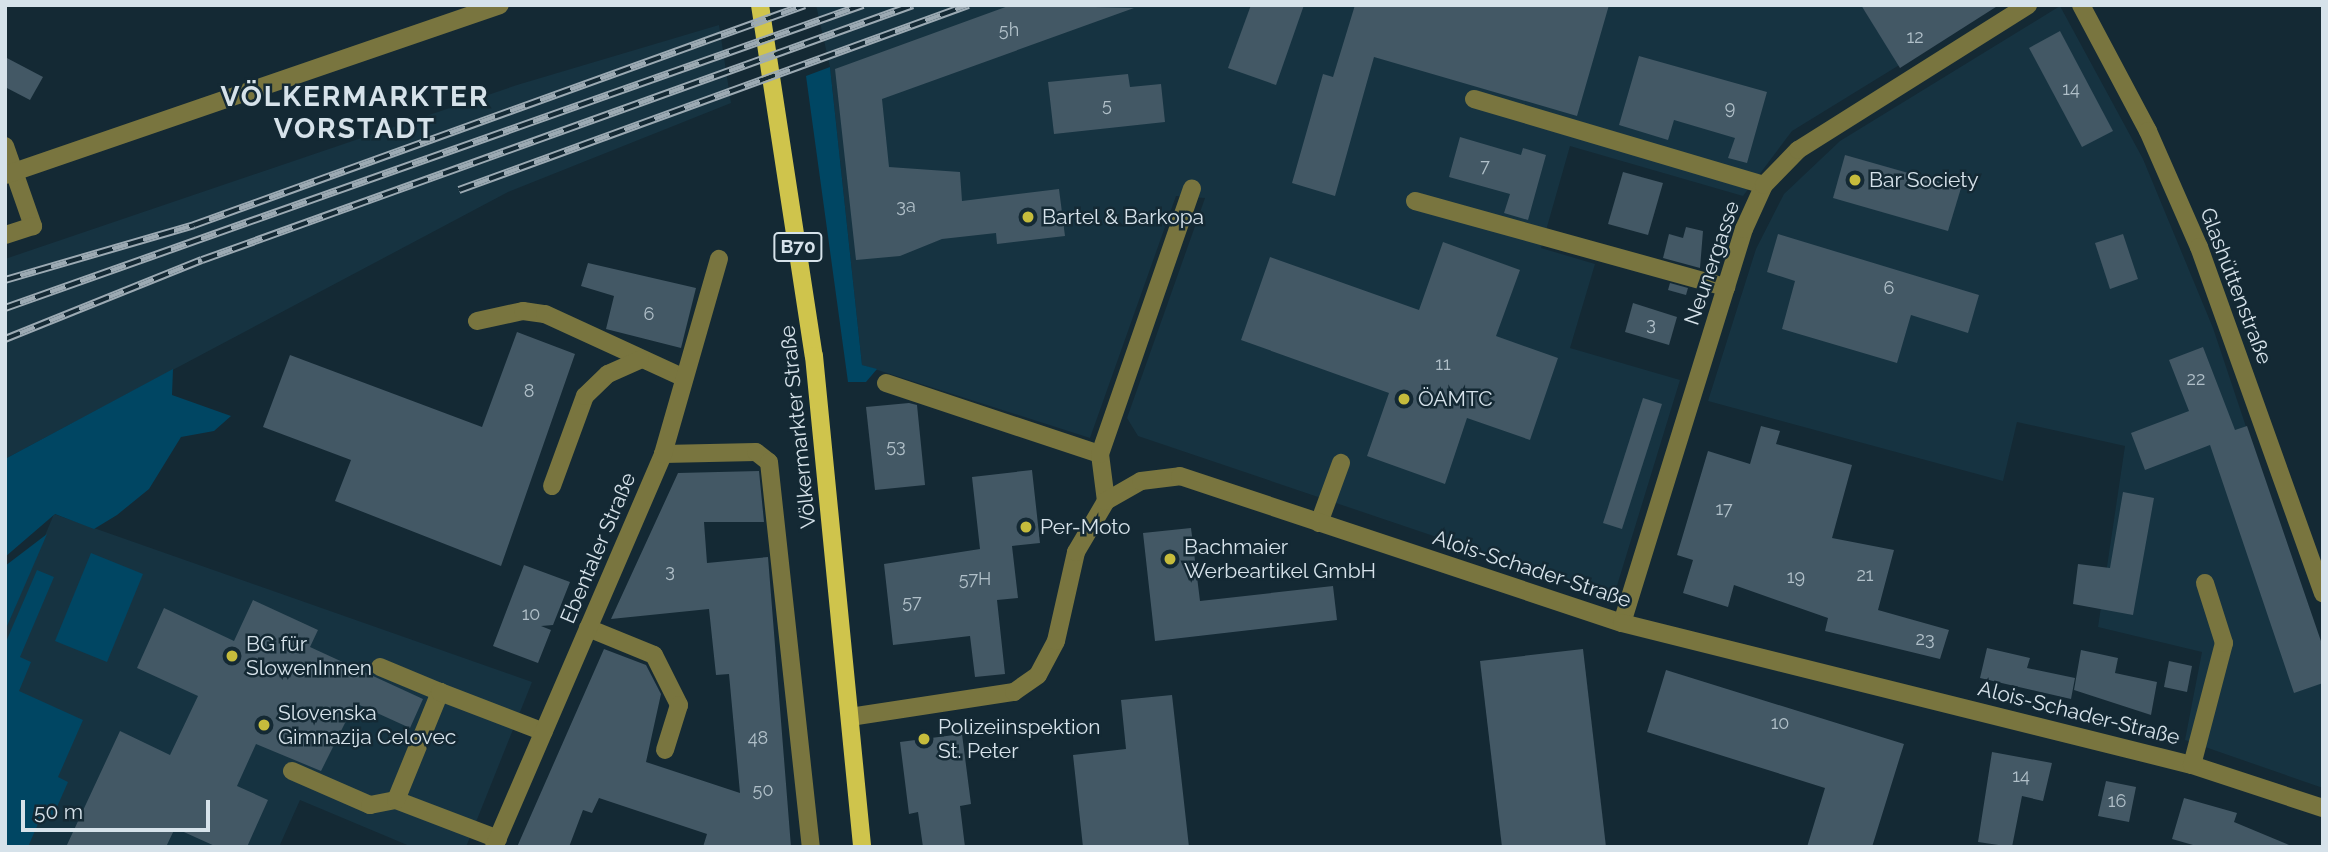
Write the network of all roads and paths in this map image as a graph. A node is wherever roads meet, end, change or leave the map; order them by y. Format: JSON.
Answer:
{"nodes":[{"id":1,"x":500,"y":5,"type":"edge"},
{"id":2,"x":760,"y":5,"type":"edge"},
{"id":3,"x":2028,"y":5,"type":"edge"},
{"id":4,"x":2081,"y":5,"type":"edge"},
{"id":5,"x":1474,"y":99,"type":"dead end"},
{"id":6,"x":5,"y":146,"type":"edge"},
{"id":7,"x":10,"y":173,"type":"edge"},
{"id":8,"x":1764,"y":185,"type":"junction"},
{"id":9,"x":1192,"y":188,"type":"dead end"},
{"id":10,"x":1415,"y":201,"type":"dead end"},
{"id":11,"x":5,"y":235,"type":"edge"},
{"id":12,"x":719,"y":259,"type":"dead end"},
{"id":13,"x":1726,"y":287,"type":"junction"},
{"id":14,"x":477,"y":321,"type":"dead end"},
{"id":15,"x":640,"y":360,"type":"junction"},
{"id":16,"x":684,"y":378,"type":"junction"},
{"id":17,"x":886,"y":383,"type":"dead end"},
{"id":18,"x":663,"y":453,"type":"junction"},
{"id":19,"x":1100,"y":454,"type":"junction"},
{"id":20,"x":1341,"y":463,"type":"dead end"},
{"id":21,"x":552,"y":486,"type":"dead end"},
{"id":22,"x":1106,"y":501,"type":"junction"},
{"id":23,"x":1319,"y":523,"type":"junction"},
{"id":24,"x":2205,"y":583,"type":"dead end"},
{"id":25,"x":2323,"y":593,"type":"edge"},
{"id":26,"x":1622,"y":624,"type":"junction"},
{"id":27,"x":588,"y":628,"type":"junction"},
{"id":28,"x":380,"y":667,"type":"dead end"},
{"id":29,"x":440,"y":692,"type":"junction"},
{"id":30,"x":850,"y":716,"type":"junction"},
{"id":31,"x":544,"y":732,"type":"junction"},
{"id":32,"x":665,"y":750,"type":"dead end"},
{"id":33,"x":2192,"y":765,"type":"junction"},
{"id":34,"x":292,"y":771,"type":"dead end"},
{"id":35,"x":396,"y":800,"type":"junction"},
{"id":36,"x":2323,"y":808,"type":"edge"},
{"id":37,"x":496,"y":843,"type":"edge"},
{"id":38,"x":811,"y":847,"type":"edge"},
{"id":39,"x":862,"y":847,"type":"edge"}],
"edges":[{"from":1,"to":7,"type":"street"},
{"from":2,"to":30,"type":"main road","name":"Völkermarkter Straße","number":"B70"},
{"from":3,"to":8,"type":"street","name":"Neunergasse"},
{"from":4,"to":25,"type":"street","name":"Glashüttenstraße"},
{"from":5,"to":8,"type":"street"},
{"from":6,"to":7,"type":"street"},
{"from":7,"to":11,"type":"street"},
{"from":8,"to":13,"type":"street","name":"Neunergasse"},
{"from":9,"to":19,"type":"street"},
{"from":10,"to":13,"type":"street"},
{"from":12,"to":16,"type":"street","name":"Ebentaler Straße"},
{"from":13,"to":26,"type":"street","name":"Neunergasse"},
{"from":14,"to":15,"type":"street"},
{"from":15,"to":16,"type":"street"},
{"from":15,"to":21,"type":"street"},
{"from":16,"to":18,"type":"street","name":"Ebentaler Straße"},
{"from":17,"to":19,"type":"street"},
{"from":18,"to":27,"type":"street","name":"Ebentaler Straße"},
{"from":18,"to":38,"type":"street"},
{"from":19,"to":22,"type":"street"},
{"from":20,"to":23,"type":"street"},
{"from":22,"to":23,"type":"street","name":"Alois-Schader-Straße"},
{"from":22,"to":30,"type":"street","name":"Alois-Schader-Straße"},
{"from":23,"to":26,"type":"street","name":"Alois-Schader-Straße"},
{"from":24,"to":33,"type":"street"},
{"from":26,"to":33,"type":"street","name":"Alois-Schader-Straße"},
{"from":27,"to":31,"type":"street","name":"Ebentaler Straße"},
{"from":27,"to":32,"type":"street"},
{"from":28,"to":29,"type":"street"},
{"from":29,"to":31,"type":"street"},
{"from":29,"to":35,"type":"street"},
{"from":30,"to":39,"type":"main road","name":"Völkermarkter Straße","number":"B70"},
{"from":31,"to":37,"type":"street","name":"Ebentaler Straße"},
{"from":33,"to":36,"type":"street","name":"Alois-Schader-Straße"},
{"from":34,"to":35,"type":"street"},
{"from":35,"to":37,"type":"street"}]}
